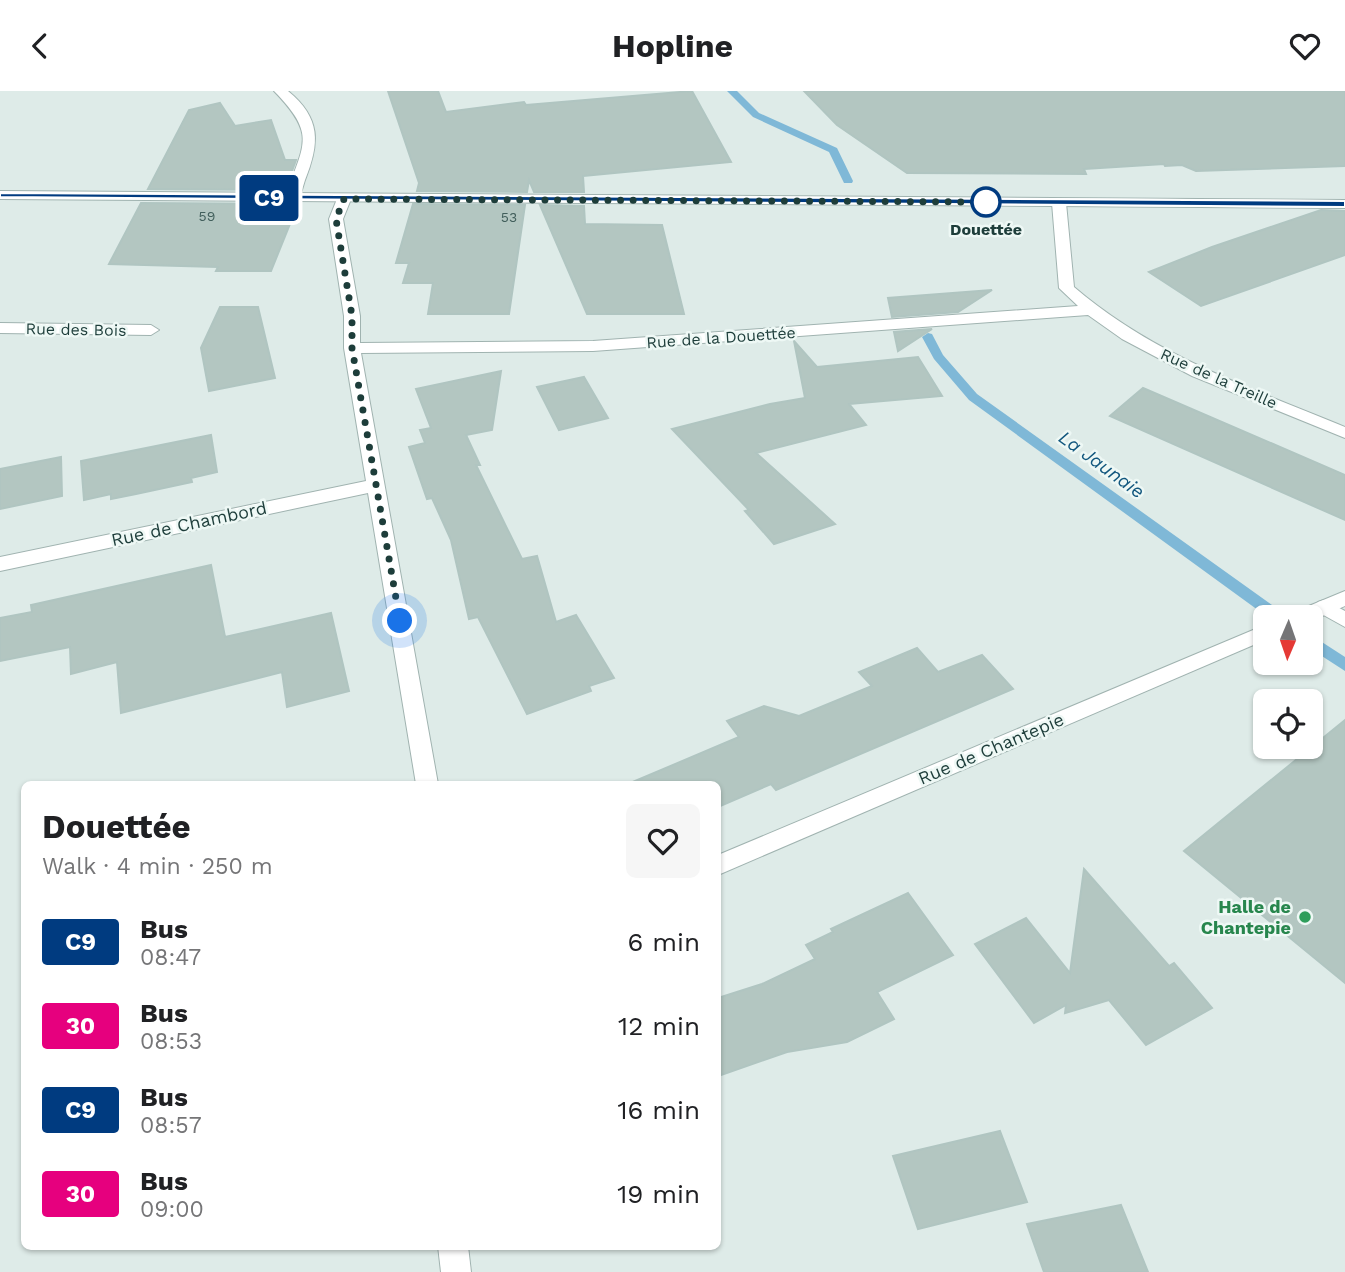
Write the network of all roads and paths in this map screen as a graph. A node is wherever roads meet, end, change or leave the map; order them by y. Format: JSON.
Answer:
{"nodes":[{"id":1,"x":280,"y":91,"type":"edge"},
{"id":2,"x":0,"y":195,"type":"edge"},
{"id":3,"x":292,"y":198,"type":"junction"},
{"id":4,"x":344,"y":199,"type":"junction"},
{"id":5,"x":1059,"y":203,"type":"junction"},
{"id":6,"x":1345,"y":204,"type":"edge"},
{"id":7,"x":1088,"y":310,"type":"junction"},
{"id":8,"x":0,"y":328,"type":"edge"},
{"id":9,"x":151,"y":330,"type":"dead end"},
{"id":10,"x":352,"y":348,"type":"junction"},
{"id":11,"x":1345,"y":433,"type":"edge"},
{"id":12,"x":377,"y":485,"type":"junction"},
{"id":13,"x":0,"y":564,"type":"edge"},
{"id":14,"x":1345,"y":598,"type":"edge"},
{"id":15,"x":1324,"y":607,"type":"joint"},
{"id":16,"x":1345,"y":620,"type":"edge"},
{"id":17,"x":1253,"y":637,"type":"edge"},
{"id":18,"x":426,"y":781,"type":"edge"},
{"id":19,"x":721,"y":864,"type":"edge"},
{"id":20,"x":453,"y":1250,"type":"edge"},
{"id":21,"x":456,"y":1272,"type":"edge"}],
"edges":[{"from":1,"to":3,"type":"street"},
{"from":2,"to":3,"type":"street"},
{"from":3,"to":4,"type":"street"},
{"from":4,"to":5,"type":"street"},
{"from":4,"to":10,"type":"street"},
{"from":5,"to":6,"type":"street"},
{"from":5,"to":7,"type":"street","name":"Rue de la Treille"},
{"from":7,"to":10,"type":"street","name":"Rue de la Douettée"},
{"from":7,"to":11,"type":"street","name":"Rue de la Treille"},
{"from":8,"to":9,"type":"street","name":"Rue des Bois"},
{"from":10,"to":12,"type":"street"},
{"from":12,"to":13,"type":"street","name":"Rue de Chambord"},
{"from":12,"to":18,"type":"street"},
{"from":14,"to":15,"type":"street"},
{"from":15,"to":16,"type":"lane"},
{"from":17,"to":19,"type":"street","name":"Rue de Chantepie"},
{"from":20,"to":21,"type":"street"}]}
